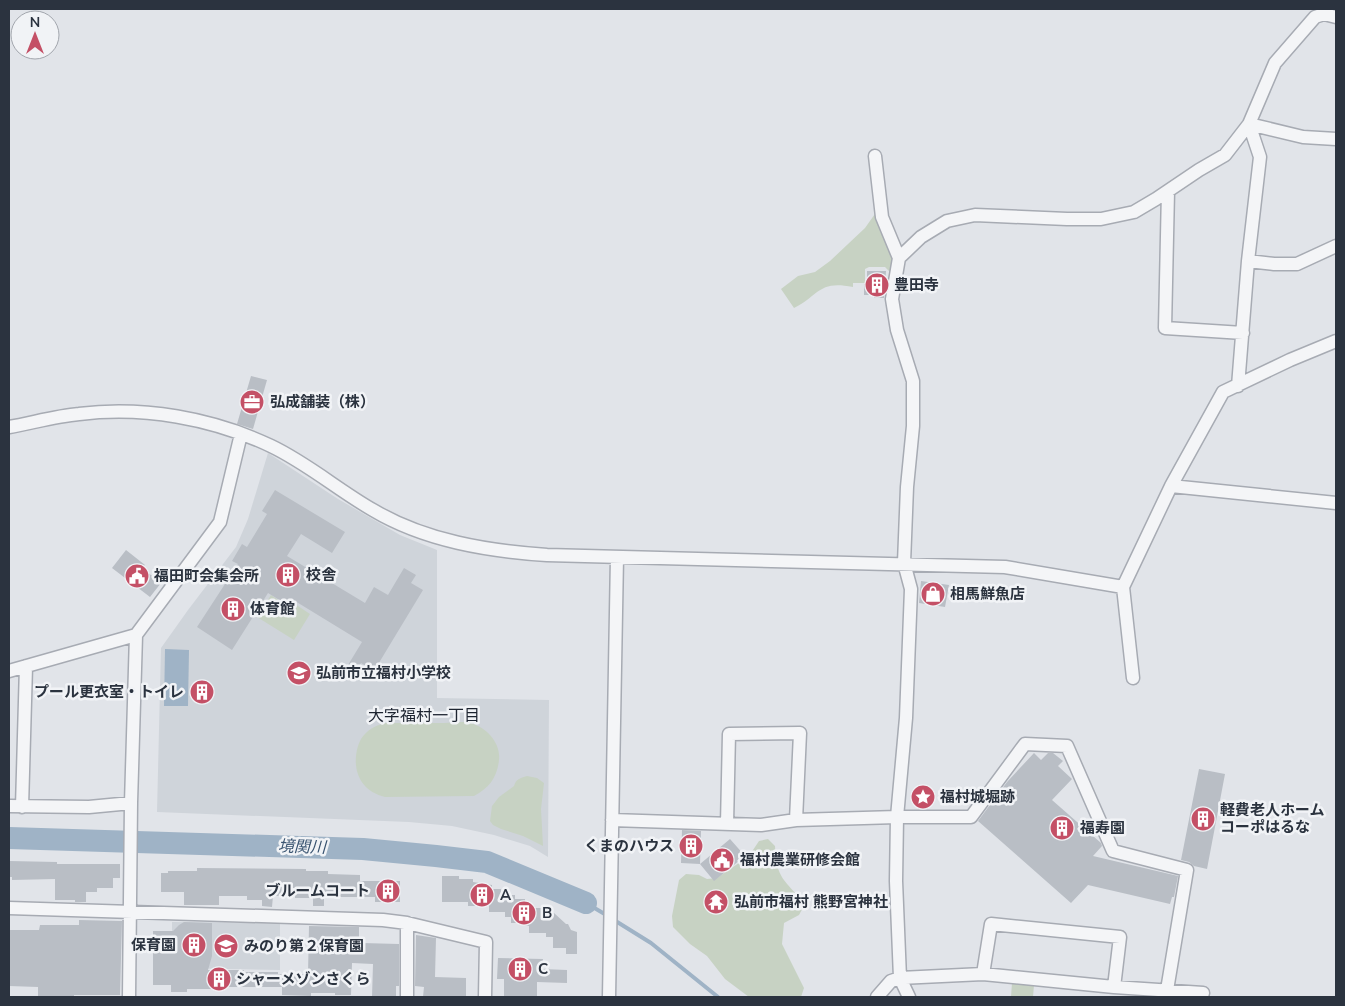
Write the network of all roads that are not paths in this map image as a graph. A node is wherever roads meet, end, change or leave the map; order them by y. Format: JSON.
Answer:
{"nodes":[{"id":1,"x":1312,"y":13,"type":"edge"},
{"id":2,"x":1336,"y":17,"type":"edge"},
{"id":3,"x":1249,"y":124,"type":"junction"},
{"id":4,"x":1336,"y":139,"type":"edge"},
{"id":5,"x":876,"y":156,"type":"dead end"},
{"id":6,"x":1168,"y":191,"type":"junction"},
{"id":7,"x":1336,"y":246,"type":"edge"},
{"id":8,"x":899,"y":258,"type":"junction"},
{"id":9,"x":1248,"y":261,"type":"junction"},
{"id":10,"x":1243,"y":333,"type":"junction"},
{"id":11,"x":1336,"y":341,"type":"edge"},
{"id":12,"x":1238,"y":386,"type":"junction"},
{"id":13,"x":9,"y":427,"type":"edge"},
{"id":14,"x":241,"y":434,"type":"junction"},
{"id":15,"x":1172,"y":486,"type":"junction"},
{"id":16,"x":1336,"y":503,"type":"edge"},
{"id":17,"x":617,"y":557,"type":"junction"},
{"id":18,"x":904,"y":564,"type":"junction"},
{"id":19,"x":1123,"y":587,"type":"junction"},
{"id":20,"x":136,"y":635,"type":"junction"},
{"id":21,"x":26,"y":666,"type":"junction"},
{"id":22,"x":9,"y":671,"type":"edge"},
{"id":23,"x":1134,"y":678,"type":"dead end"},
{"id":24,"x":131,"y":803,"type":"junction"},
{"id":25,"x":9,"y":806,"type":"edge"},
{"id":26,"x":22,"y":807,"type":"junction"},
{"id":27,"x":898,"y":816,"type":"junction"},
{"id":28,"x":612,"y":820,"type":"junction"},
{"id":29,"x":796,"y":820,"type":"junction"},
{"id":30,"x":728,"y":824,"type":"junction"},
{"id":31,"x":9,"y":908,"type":"edge"},
{"id":32,"x":130,"y":913,"type":"junction"},
{"id":33,"x":407,"y":923,"type":"junction"},
{"id":34,"x":983,"y":974,"type":"junction"},
{"id":35,"x":900,"y":978,"type":"junction"},
{"id":36,"x":1114,"y":987,"type":"junction"},
{"id":37,"x":1167,"y":990,"type":"junction"},
{"id":38,"x":1203,"y":993,"type":"dead end"},
{"id":39,"x":129,"y":997,"type":"edge"},
{"id":40,"x":407,"y":997,"type":"edge"},
{"id":41,"x":485,"y":997,"type":"edge"},
{"id":42,"x":609,"y":997,"type":"edge"},
{"id":43,"x":876,"y":997,"type":"edge"},
{"id":44,"x":909,"y":997,"type":"edge"}],
"edges":[{"from":1,"to":2,"type":"street"},
{"from":1,"to":3,"type":"street"},
{"from":3,"to":4,"type":"street"},
{"from":3,"to":6,"type":"street"},
{"from":3,"to":9,"type":"street"},
{"from":5,"to":8,"type":"street"},
{"from":6,"to":8,"type":"street"},
{"from":6,"to":10,"type":"street"},
{"from":7,"to":9,"type":"street"},
{"from":8,"to":18,"type":"street"},
{"from":9,"to":10,"type":"street"},
{"from":10,"to":12,"type":"street"},
{"from":11,"to":12,"type":"street"},
{"from":12,"to":15,"type":"street"},
{"from":13,"to":14,"type":"street"},
{"from":14,"to":17,"type":"street"},
{"from":14,"to":20,"type":"street"},
{"from":15,"to":16,"type":"street"},
{"from":15,"to":19,"type":"street"},
{"from":17,"to":18,"type":"street"},
{"from":17,"to":28,"type":"street"},
{"from":18,"to":19,"type":"street"},
{"from":18,"to":27,"type":"street"},
{"from":19,"to":23,"type":"street"},
{"from":20,"to":21,"type":"street"},
{"from":20,"to":24,"type":"street"},
{"from":21,"to":22,"type":"street"},
{"from":21,"to":26,"type":"street"},
{"from":24,"to":26,"type":"street"},
{"from":24,"to":32,"type":"street"},
{"from":25,"to":26,"type":"street"},
{"from":27,"to":29,"type":"street"},
{"from":27,"to":35,"type":"street"},
{"from":27,"to":37,"type":"street"},
{"from":28,"to":30,"type":"street"},
{"from":28,"to":42,"type":"street"},
{"from":29,"to":30,"type":"street"},
{"from":29,"to":30,"type":"street"},
{"from":31,"to":32,"type":"street"},
{"from":32,"to":33,"type":"street"},
{"from":32,"to":39,"type":"street"},
{"from":33,"to":40,"type":"street"},
{"from":33,"to":41,"type":"street"},
{"from":34,"to":35,"type":"street"},
{"from":34,"to":36,"type":"street"},
{"from":34,"to":36,"type":"street"},
{"from":35,"to":43,"type":"street"},
{"from":35,"to":44,"type":"street"},
{"from":36,"to":37,"type":"street"},
{"from":37,"to":38,"type":"street"}]}
